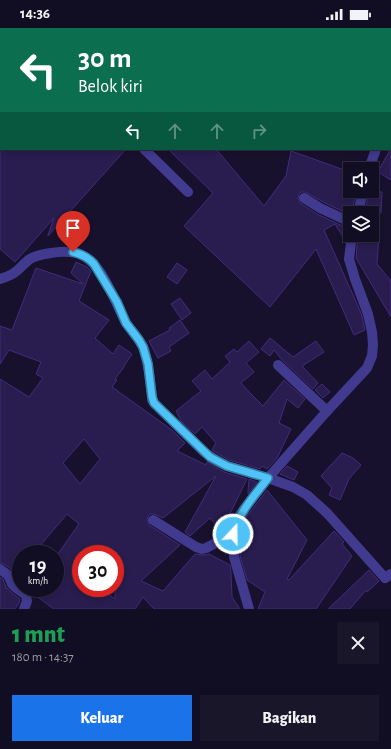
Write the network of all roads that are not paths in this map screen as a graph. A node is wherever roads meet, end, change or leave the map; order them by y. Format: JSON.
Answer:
{"nodes":[{"id":1,"x":145,"y":150,"type":"edge"},
{"id":2,"x":376,"y":150,"type":"edge"},
{"id":3,"x":371,"y":162,"type":"edge"},
{"id":4,"x":188,"y":192,"type":"dead end"},
{"id":5,"x":304,"y":198,"type":"dead end"},
{"id":6,"x":343,"y":219,"type":"edge"},
{"id":7,"x":351,"y":242,"type":"edge"},
{"id":8,"x":0,"y":279,"type":"edge"},
{"id":9,"x":278,"y":365,"type":"dead end"},
{"id":10,"x":327,"y":411,"type":"junction"},
{"id":11,"x":268,"y":478,"type":"junction"},
{"id":12,"x":153,"y":520,"type":"dead end"},
{"id":13,"x":233,"y":534,"type":"junction"},
{"id":14,"x":0,"y":569,"type":"edge"},
{"id":15,"x":391,"y":574,"type":"edge"},
{"id":16,"x":24,"y":609,"type":"edge"},
{"id":17,"x":249,"y":609,"type":"edge"}],
"edges":[{"from":1,"to":4,"type":"street"},
{"from":2,"to":3,"type":"street"},
{"from":5,"to":6,"type":"street"},
{"from":7,"to":10,"type":"street"},
{"from":8,"to":11,"type":"street"},
{"from":9,"to":10,"type":"street"},
{"from":10,"to":11,"type":"street"},
{"from":11,"to":13,"type":"street"},
{"from":11,"to":15,"type":"street"},
{"from":12,"to":13,"type":"street"},
{"from":13,"to":17,"type":"street"},
{"from":14,"to":16,"type":"street"}]}
